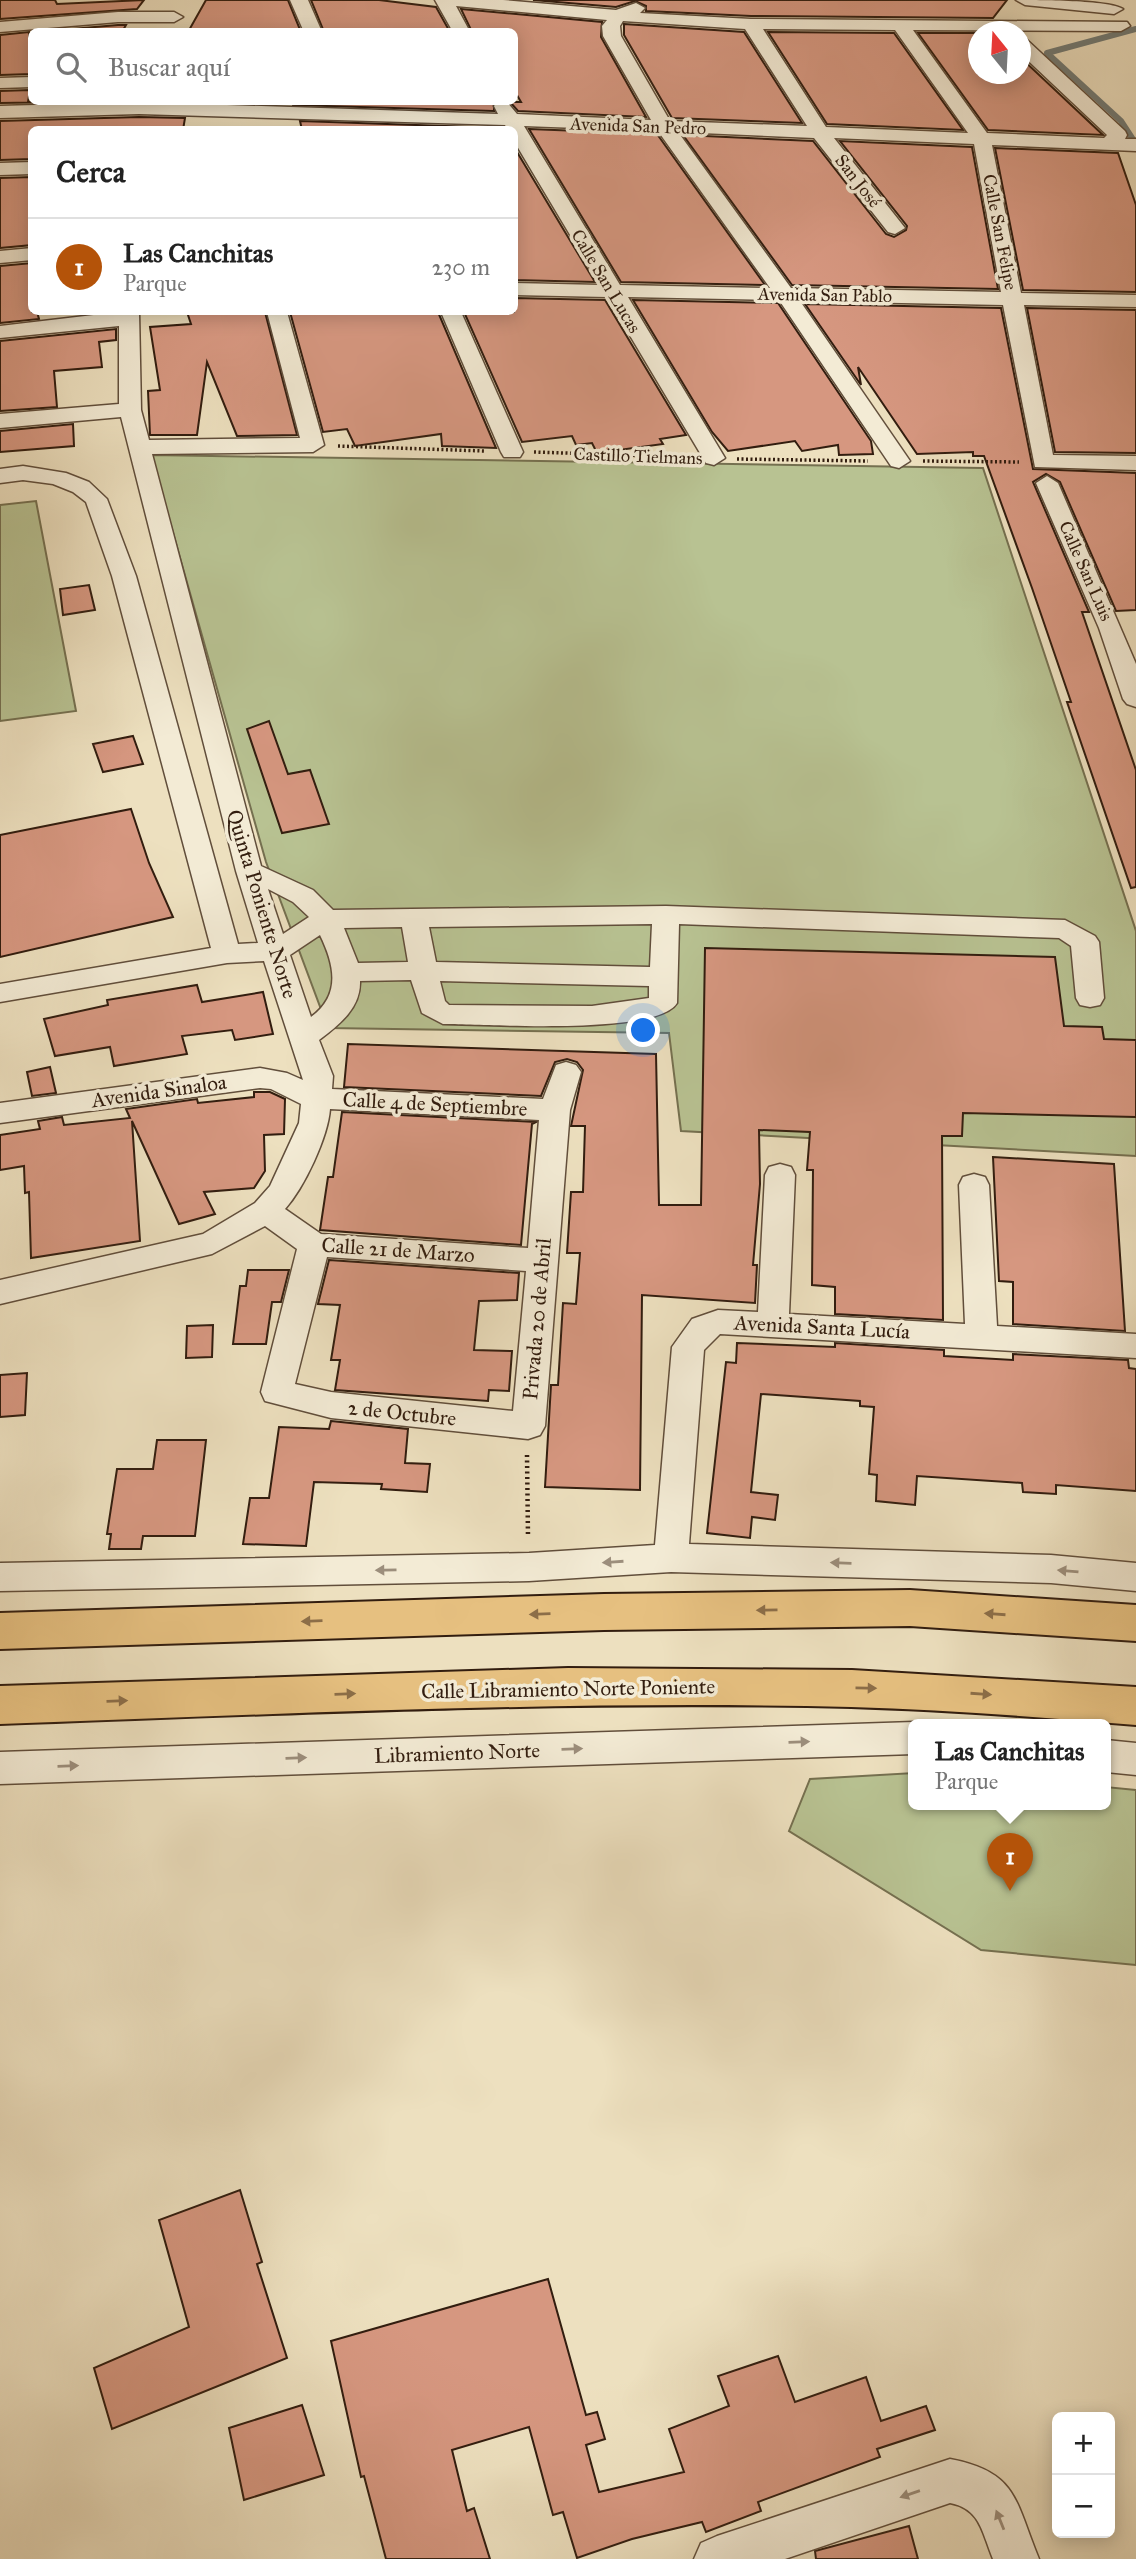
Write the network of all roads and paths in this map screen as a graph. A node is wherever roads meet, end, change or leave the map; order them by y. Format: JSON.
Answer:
{"nodes":[{"id":1,"x":188,"y":0,"type":"edge"},
{"id":2,"x":299,"y":0,"type":"edge"},
{"id":3,"x":445,"y":0,"type":"edge"},
{"id":4,"x":653,"y":0,"type":"edge"},
{"id":5,"x":1025,"y":0,"type":"edge"},
{"id":6,"x":483,"y":1,"type":"edge"},
{"id":7,"x":676,"y":4,"type":"dead end"},
{"id":8,"x":1136,"y":11,"type":"edge"},
{"id":9,"x":618,"y":16,"type":"junction"},
{"id":10,"x":646,"y":18,"type":"junction"},
{"id":11,"x":170,"y":24,"type":"edge"},
{"id":12,"x":751,"y":24,"type":"junction"},
{"id":13,"x":901,"y":26,"type":"junction"},
{"id":14,"x":1121,"y":26,"type":"dead end"},
{"id":15,"x":0,"y":27,"type":"edge"},
{"id":16,"x":311,"y":28,"type":"edge"},
{"id":17,"x":460,"y":28,"type":"edge"},
{"id":18,"x":968,"y":28,"type":"edge"},
{"id":19,"x":1031,"y":28,"type":"edge"},
{"id":20,"x":1031,"y":53,"type":"edge"},
{"id":21,"x":28,"y":82,"type":"edge"},
{"id":22,"x":0,"y":83,"type":"edge"},
{"id":23,"x":140,"y":105,"type":"edge"},
{"id":24,"x":502,"y":105,"type":"edge"},
{"id":25,"x":206,"y":111,"type":"junction"},
{"id":26,"x":0,"y":112,"type":"edge"},
{"id":27,"x":350,"y":115,"type":"edge"},
{"id":28,"x":511,"y":121,"type":"junction"},
{"id":29,"x":134,"y":126,"type":"edge"},
{"id":30,"x":211,"y":126,"type":"edge"},
{"id":31,"x":514,"y":126,"type":"edge"},
{"id":32,"x":664,"y":126,"type":"junction"},
{"id":33,"x":518,"y":133,"type":"edge"},
{"id":34,"x":821,"y":134,"type":"junction"},
{"id":35,"x":982,"y":139,"type":"junction"},
{"id":36,"x":1108,"y":144,"type":"junction"},
{"id":37,"x":1135,"y":145,"type":"edge"},
{"id":38,"x":28,"y":168,"type":"edge"},
{"id":39,"x":0,"y":169,"type":"edge"},
{"id":40,"x":895,"y":228,"type":"dead end"},
{"id":41,"x":28,"y":254,"type":"edge"},
{"id":42,"x":0,"y":257,"type":"edge"},
{"id":43,"x":518,"y":289,"type":"edge"},
{"id":44,"x":612,"y":291,"type":"junction"},
{"id":45,"x":785,"y":295,"type":"junction"},
{"id":46,"x":1013,"y":297,"type":"junction"},
{"id":47,"x":1136,"y":301,"type":"edge"},
{"id":48,"x":45,"y":315,"type":"edge"},
{"id":49,"x":130,"y":315,"type":"edge"},
{"id":50,"x":277,"y":315,"type":"edge"},
{"id":51,"x":452,"y":315,"type":"edge"},
{"id":52,"x":6,"y":333,"type":"edge"},
{"id":53,"x":130,"y":410,"type":"junction"},
{"id":54,"x":0,"y":421,"type":"edge"},
{"id":55,"x":313,"y":445,"type":"junction"},
{"id":56,"x":140,"y":447,"type":"junction"},
{"id":57,"x":512,"y":452,"type":"junction"},
{"id":58,"x":714,"y":458,"type":"junction"},
{"id":59,"x":899,"y":461,"type":"junction"},
{"id":60,"x":1136,"y":463,"type":"edge"},
{"id":61,"x":1045,"y":472,"type":"junction"},
{"id":62,"x":0,"y":476,"type":"edge"},
{"id":63,"x":1136,"y":627,"type":"edge"},
{"id":64,"x":1111,"y":628,"type":"junction"},
{"id":65,"x":1136,"y":699,"type":"edge"},
{"id":66,"x":249,"y":871,"type":"junction"},
{"id":67,"x":666,"y":915,"type":"junction"},
{"id":68,"x":414,"y":918,"type":"junction"},
{"id":69,"x":326,"y":919,"type":"junction"},
{"id":70,"x":276,"y":951,"type":"junction"},
{"id":71,"x":227,"y":954,"type":"junction"},
{"id":72,"x":422,"y":971,"type":"junction"},
{"id":73,"x":348,"y":972,"type":"junction"},
{"id":74,"x":663,"y":977,"type":"junction"},
{"id":75,"x":0,"y":993,"type":"edge"},
{"id":76,"x":1090,"y":998,"type":"dead end"},
{"id":77,"x":304,"y":1036,"type":"junction"},
{"id":78,"x":566,"y":1072,"type":"dead end"},
{"id":79,"x":314,"y":1098,"type":"junction"},
{"id":80,"x":555,"y":1110,"type":"junction"},
{"id":81,"x":0,"y":1113,"type":"edge"},
{"id":82,"x":780,"y":1175,"type":"dead end"},
{"id":83,"x":974,"y":1185,"type":"dead end"},
{"id":84,"x":266,"y":1211,"type":"junction"},
{"id":85,"x":314,"y":1245,"type":"junction"},
{"id":86,"x":541,"y":1260,"type":"junction"},
{"id":87,"x":0,"y":1292,"type":"edge"},
{"id":88,"x":773,"y":1323,"type":"junction"},
{"id":89,"x":982,"y":1337,"type":"junction"},
{"id":90,"x":1136,"y":1346,"type":"edge"},
{"id":91,"x":528,"y":1426,"type":"junction"},
{"id":92,"x":671,"y":1558,"type":"junction"},
{"id":93,"x":528,"y":1567,"type":"junction"},
{"id":94,"x":0,"y":1577,"type":"edge"},
{"id":95,"x":1136,"y":1577,"type":"edge"},
{"id":96,"x":1136,"y":1623,"type":"edge"},
{"id":97,"x":0,"y":1631,"type":"edge"},
{"id":98,"x":0,"y":1705,"type":"edge"},
{"id":99,"x":1136,"y":1706,"type":"edge"},
{"id":100,"x":908,"y":1738,"type":"edge"},
{"id":101,"x":1111,"y":1756,"type":"edge"},
{"id":102,"x":1136,"y":1759,"type":"edge"},
{"id":103,"x":3,"y":1769,"type":"edge"},
{"id":104,"x":717,"y":2559,"type":"edge"},
{"id":105,"x":1016,"y":2559,"type":"edge"}],
"edges":[{"from":1,"to":11,"type":"street"},
{"from":2,"to":16,"type":"street"},
{"from":3,"to":6,"type":"street"},
{"from":3,"to":17,"type":"street"},
{"from":4,"to":9,"type":"street"},
{"from":5,"to":8,"type":"street"},
{"from":6,"to":9,"type":"street"},
{"from":7,"to":10,"type":"street"},
{"from":9,"to":10,"type":"street"},
{"from":9,"to":32,"type":"street"},
{"from":10,"to":12,"type":"street"},
{"from":11,"to":15,"type":"street"},
{"from":12,"to":13,"type":"street"},
{"from":12,"to":34,"type":"street","name":"San José"},
{"from":13,"to":18,"type":"street"},
{"from":13,"to":35,"type":"street","name":"Calle San Felipe"},
{"from":14,"to":19,"type":"street"},
{"from":20,"to":36,"type":"street"},
{"from":21,"to":22,"type":"street"},
{"from":23,"to":25,"type":"street","name":"Avenida San Pedro"},
{"from":23,"to":26,"type":"street","name":"Avenida San Pedro"},
{"from":23,"to":29,"type":"street"},
{"from":24,"to":28,"type":"street","name":"Calle San Lucas"},
{"from":25,"to":27,"type":"street","name":"Avenida San Pedro"},
{"from":25,"to":30,"type":"street"},
{"from":27,"to":28,"type":"street","name":"Avenida San Pedro"},
{"from":28,"to":31,"type":"street","name":"Calle San Lucas"},
{"from":28,"to":32,"type":"street","name":"Avenida San Pedro"},
{"from":32,"to":34,"type":"street","name":"Avenida San Pedro"},
{"from":32,"to":45,"type":"street"},
{"from":33,"to":44,"type":"street","name":"Calle San Lucas"},
{"from":34,"to":35,"type":"street","name":"Avenida San Pedro"},
{"from":34,"to":40,"type":"street","name":"San José"},
{"from":35,"to":36,"type":"street","name":"Avenida San Pedro"},
{"from":35,"to":46,"type":"street","name":"Calle San Felipe"},
{"from":36,"to":37,"type":"street","name":"Avenida San Pedro"},
{"from":38,"to":39,"type":"street"},
{"from":41,"to":42,"type":"street"},
{"from":43,"to":44,"type":"street","name":"Avenida San Pablo"},
{"from":44,"to":45,"type":"street","name":"Avenida San Pablo"},
{"from":44,"to":58,"type":"street","name":"Calle San Lucas"},
{"from":45,"to":46,"type":"street","name":"Avenida San Pablo"},
{"from":45,"to":59,"type":"street"},
{"from":46,"to":47,"type":"street","name":"Avenida San Pablo"},
{"from":46,"to":61,"type":"street","name":"Calle San Felipe"},
{"from":48,"to":52,"type":"street"},
{"from":49,"to":52,"type":"street"},
{"from":49,"to":53,"type":"street","name":"Quinta Poniente Norte"},
{"from":50,"to":55,"type":"street"},
{"from":51,"to":57,"type":"street"},
{"from":53,"to":54,"type":"street"},
{"from":53,"to":56,"type":"street","name":"Quinta Poniente Norte"},
{"from":55,"to":56,"type":"street"},
{"from":55,"to":57,"type":"path","name":"Castillo Tielmans"},
{"from":56,"to":66,"type":"street","name":"Quinta Poniente Norte"},
{"from":57,"to":58,"type":"path","name":"Castillo Tielmans"},
{"from":58,"to":59,"type":"path","name":"Castillo Tielmans"},
{"from":59,"to":61,"type":"path","name":"Castillo Tielmans"},
{"from":60,"to":61,"type":"street"},
{"from":61,"to":64,"type":"street","name":"Calle San Luis"},
{"from":62,"to":71,"type":"street"},
{"from":63,"to":64,"type":"street"},
{"from":64,"to":65,"type":"street","name":"Calle San Luis"},
{"from":66,"to":69,"type":"street"},
{"from":66,"to":70,"type":"street","name":"Quinta Poniente Norte"},
{"from":67,"to":68,"type":"street"},
{"from":67,"to":74,"type":"street"},
{"from":67,"to":76,"type":"street"},
{"from":68,"to":69,"type":"street"},
{"from":68,"to":72,"type":"street"},
{"from":69,"to":70,"type":"street"},
{"from":69,"to":73,"type":"street"},
{"from":70,"to":71,"type":"street"},
{"from":70,"to":77,"type":"street","name":"Quinta Poniente Norte"},
{"from":71,"to":75,"type":"street"},
{"from":72,"to":73,"type":"street"},
{"from":72,"to":74,"type":"street"},
{"from":72,"to":74,"type":"street"},
{"from":73,"to":77,"type":"street"},
{"from":77,"to":79,"type":"street","name":"Quinta Poniente Norte"},
{"from":78,"to":80,"type":"street","name":"Privada 20 de Abril"},
{"from":79,"to":80,"type":"street","name":"Calle 4 de Septiembre"},
{"from":79,"to":81,"type":"street","name":"Avenida Sinaloa"},
{"from":79,"to":84,"type":"street","name":"Quinta Poniente Norte"},
{"from":80,"to":86,"type":"street","name":"Privada 20 de Abril"},
{"from":82,"to":88,"type":"street"},
{"from":83,"to":89,"type":"street"},
{"from":84,"to":85,"type":"street","name":"Calle 21 de Marzo"},
{"from":84,"to":87,"type":"street","name":"Quinta Poniente Norte"},
{"from":85,"to":86,"type":"street","name":"Calle 21 de Marzo"},
{"from":85,"to":91,"type":"street","name":"2 de Octubre"},
{"from":86,"to":91,"type":"street","name":"Privada 20 de Abril"},
{"from":88,"to":89,"type":"street","name":"Avenida Santa Lucía"},
{"from":88,"to":92,"type":"street","name":"Avenida Santa Lucía"},
{"from":89,"to":90,"type":"street","name":"Avenida Santa Lucía"},
{"from":91,"to":93,"type":"path","name":"Privada 20 de Abril"},
{"from":92,"to":93,"type":"street","one_way":true},
{"from":95,"to":92,"type":"street","one_way":true},
{"from":93,"to":94,"type":"street","one_way":true},
{"from":96,"to":97,"type":"highway","one_way":true},
{"from":98,"to":99,"type":"highway","name":"Calle Libramiento Norte Poniente","one_way":true},
{"from":103,"to":100,"type":"street","name":"Libramiento Norte","one_way":true},
{"from":101,"to":102,"type":"street"},
{"from":105,"to":104,"type":"street","one_way":true}]}
